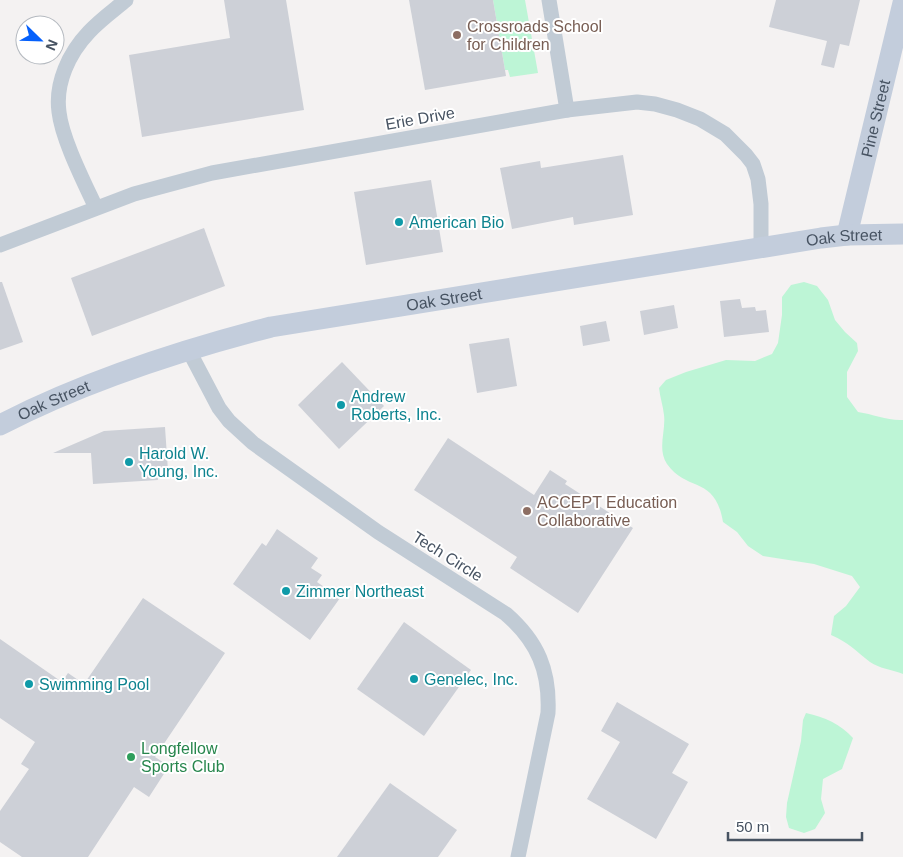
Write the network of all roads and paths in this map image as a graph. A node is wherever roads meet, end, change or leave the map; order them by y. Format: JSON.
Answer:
{"nodes":[{"id":1,"x":126,"y":0,"type":"edge"},
{"id":2,"x":549,"y":0,"type":"edge"},
{"id":3,"x":903,"y":3,"type":"edge"},
{"id":4,"x":567,"y":110,"type":"junction"},
{"id":5,"x":96,"y":208,"type":"junction"},
{"id":6,"x":903,"y":234,"type":"edge"},
{"id":7,"x":847,"y":235,"type":"junction"},
{"id":8,"x":0,"y":245,"type":"edge"},
{"id":9,"x":761,"y":249,"type":"junction"},
{"id":10,"x":188,"y":350,"type":"junction"},
{"id":11,"x":0,"y":425,"type":"edge"},
{"id":12,"x":518,"y":857,"type":"edge"}],
"edges":[{"from":1,"to":5,"type":"street"},
{"from":2,"to":4,"type":"street"},
{"from":3,"to":7,"type":"main road","name":"Pine Street"},
{"from":4,"to":5,"type":"street","name":"Erie Drive"},
{"from":4,"to":9,"type":"street","name":"Erie Drive"},
{"from":5,"to":8,"type":"street","name":"Erie Drive"},
{"from":6,"to":7,"type":"main road","name":"Oak Street"},
{"from":7,"to":9,"type":"main road","name":"Oak Street"},
{"from":9,"to":10,"type":"main road","name":"Oak Street"},
{"from":10,"to":11,"type":"main road","name":"Oak Street"},
{"from":10,"to":12,"type":"street","name":"Tech Circle"}]}
